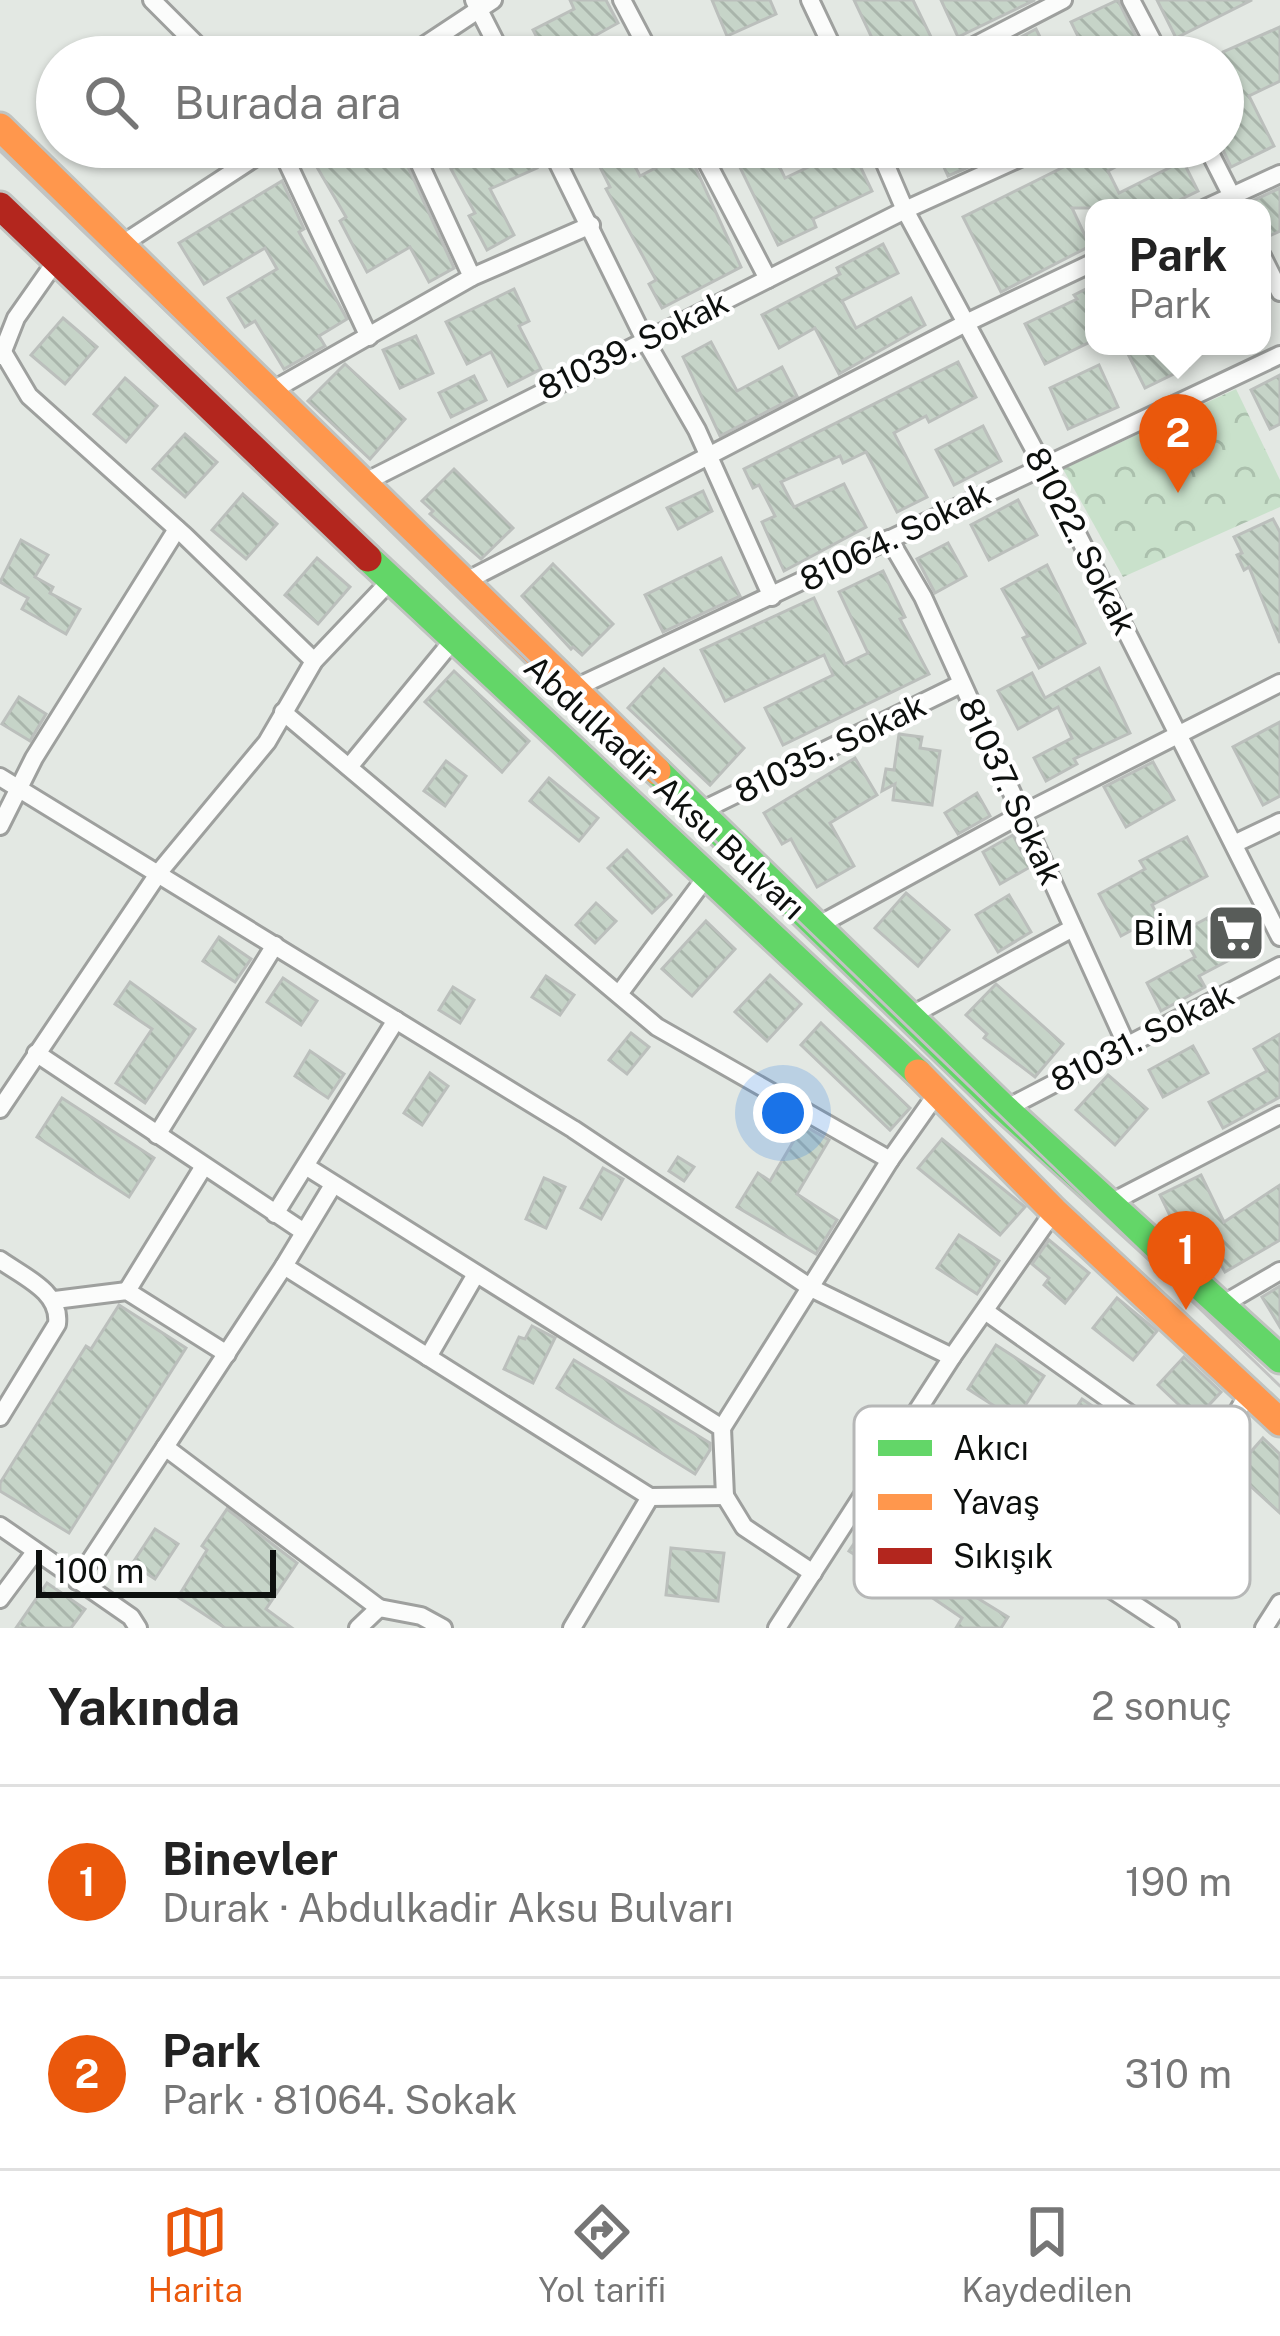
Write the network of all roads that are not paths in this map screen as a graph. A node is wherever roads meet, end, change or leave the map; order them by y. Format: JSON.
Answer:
{"nodes":[{"id":1,"x":152,"y":0,"type":"edge"},
{"id":2,"x":622,"y":0,"type":"edge"},
{"id":3,"x":810,"y":0,"type":"edge"},
{"id":4,"x":1063,"y":0,"type":"edge"},
{"id":5,"x":1131,"y":0,"type":"edge"},
{"id":6,"x":482,"y":3,"type":"edge"},
{"id":7,"x":188,"y":36,"type":"edge"},
{"id":8,"x":436,"y":36,"type":"edge"},
{"id":9,"x":495,"y":36,"type":"edge"},
{"id":10,"x":641,"y":36,"type":"edge"},
{"id":11,"x":827,"y":36,"type":"edge"},
{"id":12,"x":994,"y":36,"type":"edge"},
{"id":13,"x":1150,"y":36,"type":"edge"},
{"id":14,"x":0,"y":127,"type":"edge"},
{"id":15,"x":36,"y":162,"type":"edge"},
{"id":16,"x":42,"y":168,"type":"edge"},
{"id":17,"x":242,"y":168,"type":"edge"},
{"id":18,"x":285,"y":168,"type":"edge"},
{"id":19,"x":422,"y":168,"type":"edge"},
{"id":20,"x":561,"y":168,"type":"edge"},
{"id":21,"x":710,"y":168,"type":"edge"},
{"id":22,"x":887,"y":168,"type":"edge"},
{"id":23,"x":998,"y":168,"type":"edge"},
{"id":24,"x":1218,"y":168,"type":"edge"},
{"id":25,"x":1280,"y":174,"type":"edge"},
{"id":26,"x":1233,"y":199,"type":"edge"},
{"id":27,"x":1240,"y":199,"type":"edge"},
{"id":28,"x":0,"y":206,"type":"edge"},
{"id":29,"x":905,"y":210,"type":"junction"},
{"id":30,"x":591,"y":226,"type":"junction"},
{"id":31,"x":121,"y":245,"type":"junction"},
{"id":32,"x":56,"y":261,"type":"junction"},
{"id":33,"x":1085,"y":266,"type":"edge"},
{"id":34,"x":472,"y":278,"type":"junction"},
{"id":35,"x":768,"y":278,"type":"junction"},
{"id":36,"x":966,"y":323,"type":"junction"},
{"id":37,"x":369,"y":337,"type":"junction"},
{"id":38,"x":644,"y":338,"type":"junction"},
{"id":39,"x":1,"y":352,"type":"edge"},
{"id":40,"x":1280,"y":355,"type":"edge"},
{"id":41,"x":268,"y":394,"type":"junction"},
{"id":42,"x":708,"y":459,"type":"junction"},
{"id":43,"x":1042,"y":464,"type":"junction"},
{"id":44,"x":362,"y":483,"type":"junction"},
{"id":45,"x":176,"y":529,"type":"junction"},
{"id":46,"x":890,"y":539,"type":"junction"},
{"id":47,"x":391,"y":580,"type":"junction"},
{"id":48,"x":464,"y":582,"type":"junction"},
{"id":49,"x":772,"y":596,"type":"junction"},
{"id":50,"x":454,"y":639,"type":"junction"},
{"id":51,"x":314,"y":661,"type":"junction"},
{"id":52,"x":1280,"y":683,"type":"edge"},
{"id":53,"x":962,"y":684,"type":"junction"},
{"id":54,"x":575,"y":688,"type":"junction"},
{"id":55,"x":283,"y":712,"type":"junction"},
{"id":56,"x":1180,"y":734,"type":"junction"},
{"id":57,"x":349,"y":767,"type":"junction"},
{"id":58,"x":0,"y":776,"type":"edge"},
{"id":59,"x":20,"y":790,"type":"junction"},
{"id":60,"x":699,"y":812,"type":"junction"},
{"id":61,"x":1022,"y":814,"type":"junction"},
{"id":62,"x":1280,"y":821,"type":"edge"},
{"id":63,"x":0,"y":826,"type":"edge"},
{"id":64,"x":1236,"y":843,"type":"junction"},
{"id":65,"x":160,"y":872,"type":"junction"},
{"id":66,"x":706,"y":876,"type":"junction"},
{"id":67,"x":817,"y":926,"type":"junction"},
{"id":68,"x":1073,"y":928,"type":"junction"},
{"id":69,"x":1280,"y":937,"type":"edge"},
{"id":70,"x":275,"y":945,"type":"junction"},
{"id":71,"x":1280,"y":966,"type":"edge"},
{"id":72,"x":619,"y":994,"type":"junction"},
{"id":73,"x":910,"y":1016,"type":"junction"},
{"id":74,"x":396,"y":1020,"type":"junction"},
{"id":75,"x":1126,"y":1046,"type":"junction"},
{"id":76,"x":36,"y":1053,"type":"junction"},
{"id":77,"x":938,"y":1092,"type":"junction"},
{"id":78,"x":1005,"y":1108,"type":"junction"},
{"id":79,"x":0,"y":1109,"type":"edge"},
{"id":80,"x":1280,"y":1115,"type":"edge"},
{"id":81,"x":157,"y":1135,"type":"junction"},
{"id":82,"x":890,"y":1160,"type":"junction"},
{"id":83,"x":205,"y":1166,"type":"junction"},
{"id":84,"x":307,"y":1167,"type":"junction"},
{"id":85,"x":333,"y":1185,"type":"junction"},
{"id":86,"x":1108,"y":1204,"type":"junction"},
{"id":87,"x":1054,"y":1210,"type":"junction"},
{"id":88,"x":275,"y":1214,"type":"junction"},
{"id":89,"x":304,"y":1232,"type":"junction"},
{"id":90,"x":0,"y":1260,"type":"edge"},
{"id":91,"x":284,"y":1266,"type":"junction"},
{"id":92,"x":1280,"y":1271,"type":"edge"},
{"id":93,"x":476,"y":1274,"type":"junction"},
{"id":94,"x":811,"y":1288,"type":"junction"},
{"id":95,"x":127,"y":1292,"type":"junction"},
{"id":96,"x":55,"y":1300,"type":"junction"},
{"id":97,"x":1222,"y":1305,"type":"junction"},
{"id":98,"x":986,"y":1311,"type":"junction"},
{"id":99,"x":227,"y":1354,"type":"junction"},
{"id":100,"x":952,"y":1357,"type":"junction"},
{"id":101,"x":428,"y":1358,"type":"junction"},
{"id":102,"x":1280,"y":1359,"type":"edge"},
{"id":103,"x":1248,"y":1394,"type":"junction"},
{"id":104,"x":921,"y":1406,"type":"edge"},
{"id":105,"x":1119,"y":1406,"type":"edge"},
{"id":106,"x":1241,"y":1406,"type":"edge"},
{"id":107,"x":0,"y":1417,"type":"edge"},
{"id":108,"x":1280,"y":1422,"type":"edge"},
{"id":109,"x":722,"y":1428,"type":"junction"},
{"id":110,"x":165,"y":1447,"type":"junction"},
{"id":111,"x":725,"y":1496,"type":"junction"},
{"id":112,"x":650,"y":1497,"type":"junction"},
{"id":113,"x":854,"y":1510,"type":"edge"},
{"id":114,"x":0,"y":1526,"type":"edge"},
{"id":115,"x":34,"y":1552,"type":"junction"},
{"id":116,"x":813,"y":1573,"type":"junction"},
{"id":117,"x":77,"y":1581,"type":"junction"},
{"id":118,"x":0,"y":1599,"type":"edge"},
{"id":119,"x":1126,"y":1599,"type":"edge"},
{"id":120,"x":1280,"y":1603,"type":"edge"},
{"id":121,"x":379,"y":1608,"type":"junction"},
{"id":122,"x":138,"y":1628,"type":"edge"},
{"id":123,"x":358,"y":1628,"type":"edge"},
{"id":124,"x":443,"y":1628,"type":"edge"},
{"id":125,"x":572,"y":1628,"type":"edge"},
{"id":126,"x":777,"y":1628,"type":"edge"},
{"id":127,"x":1170,"y":1628,"type":"edge"},
{"id":128,"x":1264,"y":1628,"type":"edge"}],
"edges":[{"from":1,"to":7,"type":"street"},
{"from":2,"to":10,"type":"street"},
{"from":3,"to":11,"type":"street"},
{"from":4,"to":12,"type":"street"},
{"from":5,"to":13,"type":"street"},
{"from":6,"to":8,"type":"street"},
{"from":6,"to":9,"type":"street"},
{"from":14,"to":15,"type":"main road"},
{"from":16,"to":31,"type":"main road"},
{"from":17,"to":31,"type":"street"},
{"from":18,"to":37,"type":"street"},
{"from":19,"to":34,"type":"street"},
{"from":20,"to":30,"type":"street"},
{"from":21,"to":35,"type":"street"},
{"from":22,"to":29,"type":"street","name":"81022. Sokak"},
{"from":23,"to":29,"type":"street","name":"81039. Sokak"},
{"from":24,"to":26,"type":"street"},
{"from":25,"to":27,"type":"street"},
{"from":28,"to":32,"type":"main road","name":"Abdulkadir Aksu Bulvarı"},
{"from":29,"to":35,"type":"street","name":"81039. Sokak"},
{"from":29,"to":36,"type":"street","name":"81022. Sokak"},
{"from":30,"to":34,"type":"street"},
{"from":30,"to":38,"type":"street"},
{"from":31,"to":41,"type":"main road"},
{"from":32,"to":39,"type":"street"},
{"from":32,"to":47,"type":"main road","name":"Abdulkadir Aksu Bulvarı"},
{"from":33,"to":36,"type":"street"},
{"from":34,"to":37,"type":"street"},
{"from":35,"to":38,"type":"street","name":"81039. Sokak"},
{"from":36,"to":42,"type":"street"},
{"from":36,"to":43,"type":"street","name":"81022. Sokak"},
{"from":37,"to":41,"type":"street"},
{"from":38,"to":42,"type":"street"},
{"from":38,"to":44,"type":"street","name":"81039. Sokak"},
{"from":39,"to":45,"type":"street"},
{"from":40,"to":43,"type":"street","name":"81064. Sokak"},
{"from":41,"to":44,"type":"main road"},
{"from":42,"to":48,"type":"street"},
{"from":42,"to":49,"type":"street"},
{"from":43,"to":46,"type":"street","name":"81064. Sokak"},
{"from":43,"to":56,"type":"street","name":"81022. Sokak"},
{"from":44,"to":48,"type":"main road"},
{"from":45,"to":51,"type":"street"},
{"from":45,"to":59,"type":"street"},
{"from":46,"to":49,"type":"street","name":"81064. Sokak"},
{"from":46,"to":53,"type":"street","name":"81037. Sokak"},
{"from":47,"to":50,"type":"main road","name":"Abdulkadir Aksu Bulvarı"},
{"from":47,"to":51,"type":"street"},
{"from":48,"to":54,"type":"main road"},
{"from":49,"to":54,"type":"street","name":"81064. Sokak"},
{"from":50,"to":57,"type":"street"},
{"from":50,"to":66,"type":"main road","name":"Abdulkadir Aksu Bulvarı"},
{"from":51,"to":55,"type":"street"},
{"from":52,"to":56,"type":"street"},
{"from":53,"to":60,"type":"street","name":"81035. Sokak"},
{"from":53,"to":61,"type":"street","name":"81037. Sokak"},
{"from":54,"to":60,"type":"main road"},
{"from":55,"to":57,"type":"street"},
{"from":55,"to":65,"type":"street"},
{"from":56,"to":61,"type":"street"},
{"from":56,"to":64,"type":"street","name":"81022. Sokak"},
{"from":57,"to":72,"type":"street"},
{"from":58,"to":59,"type":"street"},
{"from":59,"to":63,"type":"street"},
{"from":59,"to":65,"type":"street"},
{"from":60,"to":67,"type":"main road"},
{"from":61,"to":67,"type":"street"},
{"from":61,"to":68,"type":"street","name":"81037. Sokak"},
{"from":62,"to":64,"type":"street"},
{"from":64,"to":69,"type":"street","name":"81022. Sokak"},
{"from":65,"to":70,"type":"street"},
{"from":65,"to":76,"type":"street"},
{"from":66,"to":72,"type":"street"},
{"from":66,"to":77,"type":"main road","name":"Abdulkadir Aksu Bulvarı"},
{"from":67,"to":73,"type":"main road"},
{"from":68,"to":73,"type":"street"},
{"from":68,"to":75,"type":"street","name":"81037. Sokak"},
{"from":70,"to":74,"type":"street"},
{"from":70,"to":81,"type":"street"},
{"from":71,"to":75,"type":"street","name":"81031. Sokak"},
{"from":72,"to":82,"type":"street"},
{"from":73,"to":78,"type":"main road"},
{"from":74,"to":84,"type":"street"},
{"from":74,"to":94,"type":"street"},
{"from":75,"to":78,"type":"street","name":"81031. Sokak"},
{"from":76,"to":79,"type":"street"},
{"from":76,"to":81,"type":"street"},
{"from":77,"to":82,"type":"street"},
{"from":77,"to":87,"type":"main road","name":"Abdulkadir Aksu Bulvarı"},
{"from":78,"to":86,"type":"main road"},
{"from":80,"to":86,"type":"street"},
{"from":81,"to":83,"type":"street"},
{"from":82,"to":94,"type":"street"},
{"from":83,"to":88,"type":"street"},
{"from":83,"to":95,"type":"street"},
{"from":84,"to":85,"type":"street"},
{"from":84,"to":88,"type":"street"},
{"from":85,"to":89,"type":"street"},
{"from":85,"to":93,"type":"street"},
{"from":86,"to":97,"type":"main road"},
{"from":87,"to":98,"type":"street"},
{"from":87,"to":103,"type":"main road","name":"Abdulkadir Aksu Bulvarı"},
{"from":88,"to":89,"type":"street"},
{"from":89,"to":91,"type":"street"},
{"from":90,"to":96,"type":"street"},
{"from":91,"to":99,"type":"street"},
{"from":91,"to":101,"type":"street"},
{"from":92,"to":97,"type":"street"},
{"from":93,"to":101,"type":"street"},
{"from":93,"to":109,"type":"street"},
{"from":94,"to":100,"type":"street"},
{"from":94,"to":109,"type":"street"},
{"from":95,"to":96,"type":"street"},
{"from":95,"to":99,"type":"street"},
{"from":96,"to":107,"type":"street"},
{"from":97,"to":102,"type":"main road"},
{"from":98,"to":100,"type":"street"},
{"from":98,"to":105,"type":"street"},
{"from":99,"to":110,"type":"street"},
{"from":100,"to":104,"type":"street"},
{"from":101,"to":112,"type":"street"},
{"from":103,"to":106,"type":"street"},
{"from":103,"to":108,"type":"main road","name":"Abdulkadir Aksu Bulvarı"},
{"from":109,"to":111,"type":"street"},
{"from":110,"to":117,"type":"street"},
{"from":110,"to":121,"type":"street"},
{"from":111,"to":112,"type":"street"},
{"from":111,"to":116,"type":"street"},
{"from":112,"to":125,"type":"street"},
{"from":113,"to":116,"type":"street"},
{"from":114,"to":115,"type":"street"},
{"from":115,"to":117,"type":"street"},
{"from":115,"to":118,"type":"street"},
{"from":116,"to":126,"type":"street"},
{"from":117,"to":122,"type":"street"},
{"from":119,"to":127,"type":"street"},
{"from":120,"to":128,"type":"street"},
{"from":121,"to":123,"type":"street"},
{"from":121,"to":124,"type":"street"}]}
